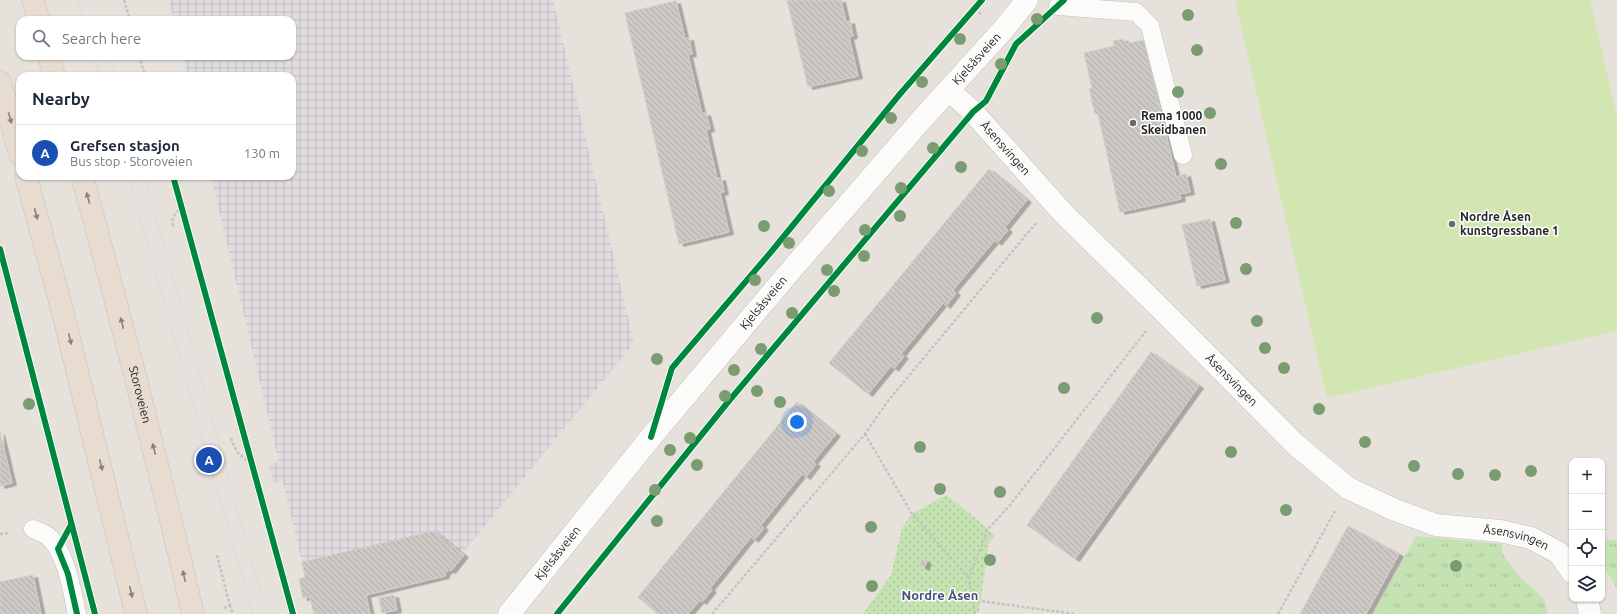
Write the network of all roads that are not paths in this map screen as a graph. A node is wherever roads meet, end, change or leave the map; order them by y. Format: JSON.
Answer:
{"nodes":[{"id":1,"x":33,"y":0,"type":"edge"},
{"id":2,"x":1027,"y":0,"type":"edge"},
{"id":3,"x":1058,"y":6,"type":"dead end"},
{"id":4,"x":38,"y":16,"type":"edge"},
{"id":5,"x":50,"y":60,"type":"edge"},
{"id":6,"x":53,"y":72,"type":"edge"},
{"id":7,"x":0,"y":82,"type":"edge"},
{"id":8,"x":948,"y":90,"type":"junction"},
{"id":9,"x":16,"y":140,"type":"edge"},
{"id":10,"x":1182,"y":155,"type":"dead end"},
{"id":11,"x":27,"y":180,"type":"edge"},
{"id":12,"x":83,"y":180,"type":"edge"},
{"id":13,"x":33,"y":529,"type":"dead end"},
{"id":14,"x":1569,"y":568,"type":"edge"},
{"id":15,"x":1588,"y":602,"type":"edge"},
{"id":16,"x":77,"y":614,"type":"edge"},
{"id":17,"x":136,"y":614,"type":"edge"},
{"id":18,"x":193,"y":614,"type":"edge"},
{"id":19,"x":509,"y":614,"type":"edge"},
{"id":20,"x":1590,"y":614,"type":"edge"}],
"edges":[{"from":1,"to":4,"type":"highway"},
{"from":2,"to":8,"type":"street","name":"Kjelsåsveien"},
{"from":3,"to":10,"type":"lane"},
{"from":5,"to":6,"type":"highway"},
{"from":7,"to":9,"type":"highway","one_way":true},
{"from":8,"to":14,"type":"street","name":"Åsensvingen"},
{"from":8,"to":19,"type":"street","name":"Kjelsåsveien"},
{"from":11,"to":17,"type":"highway","one_way":true},
{"from":18,"to":12,"type":"highway","name":"Storoveien","one_way":true},
{"from":13,"to":16,"type":"lane"},
{"from":15,"to":20,"type":"street"}]}
